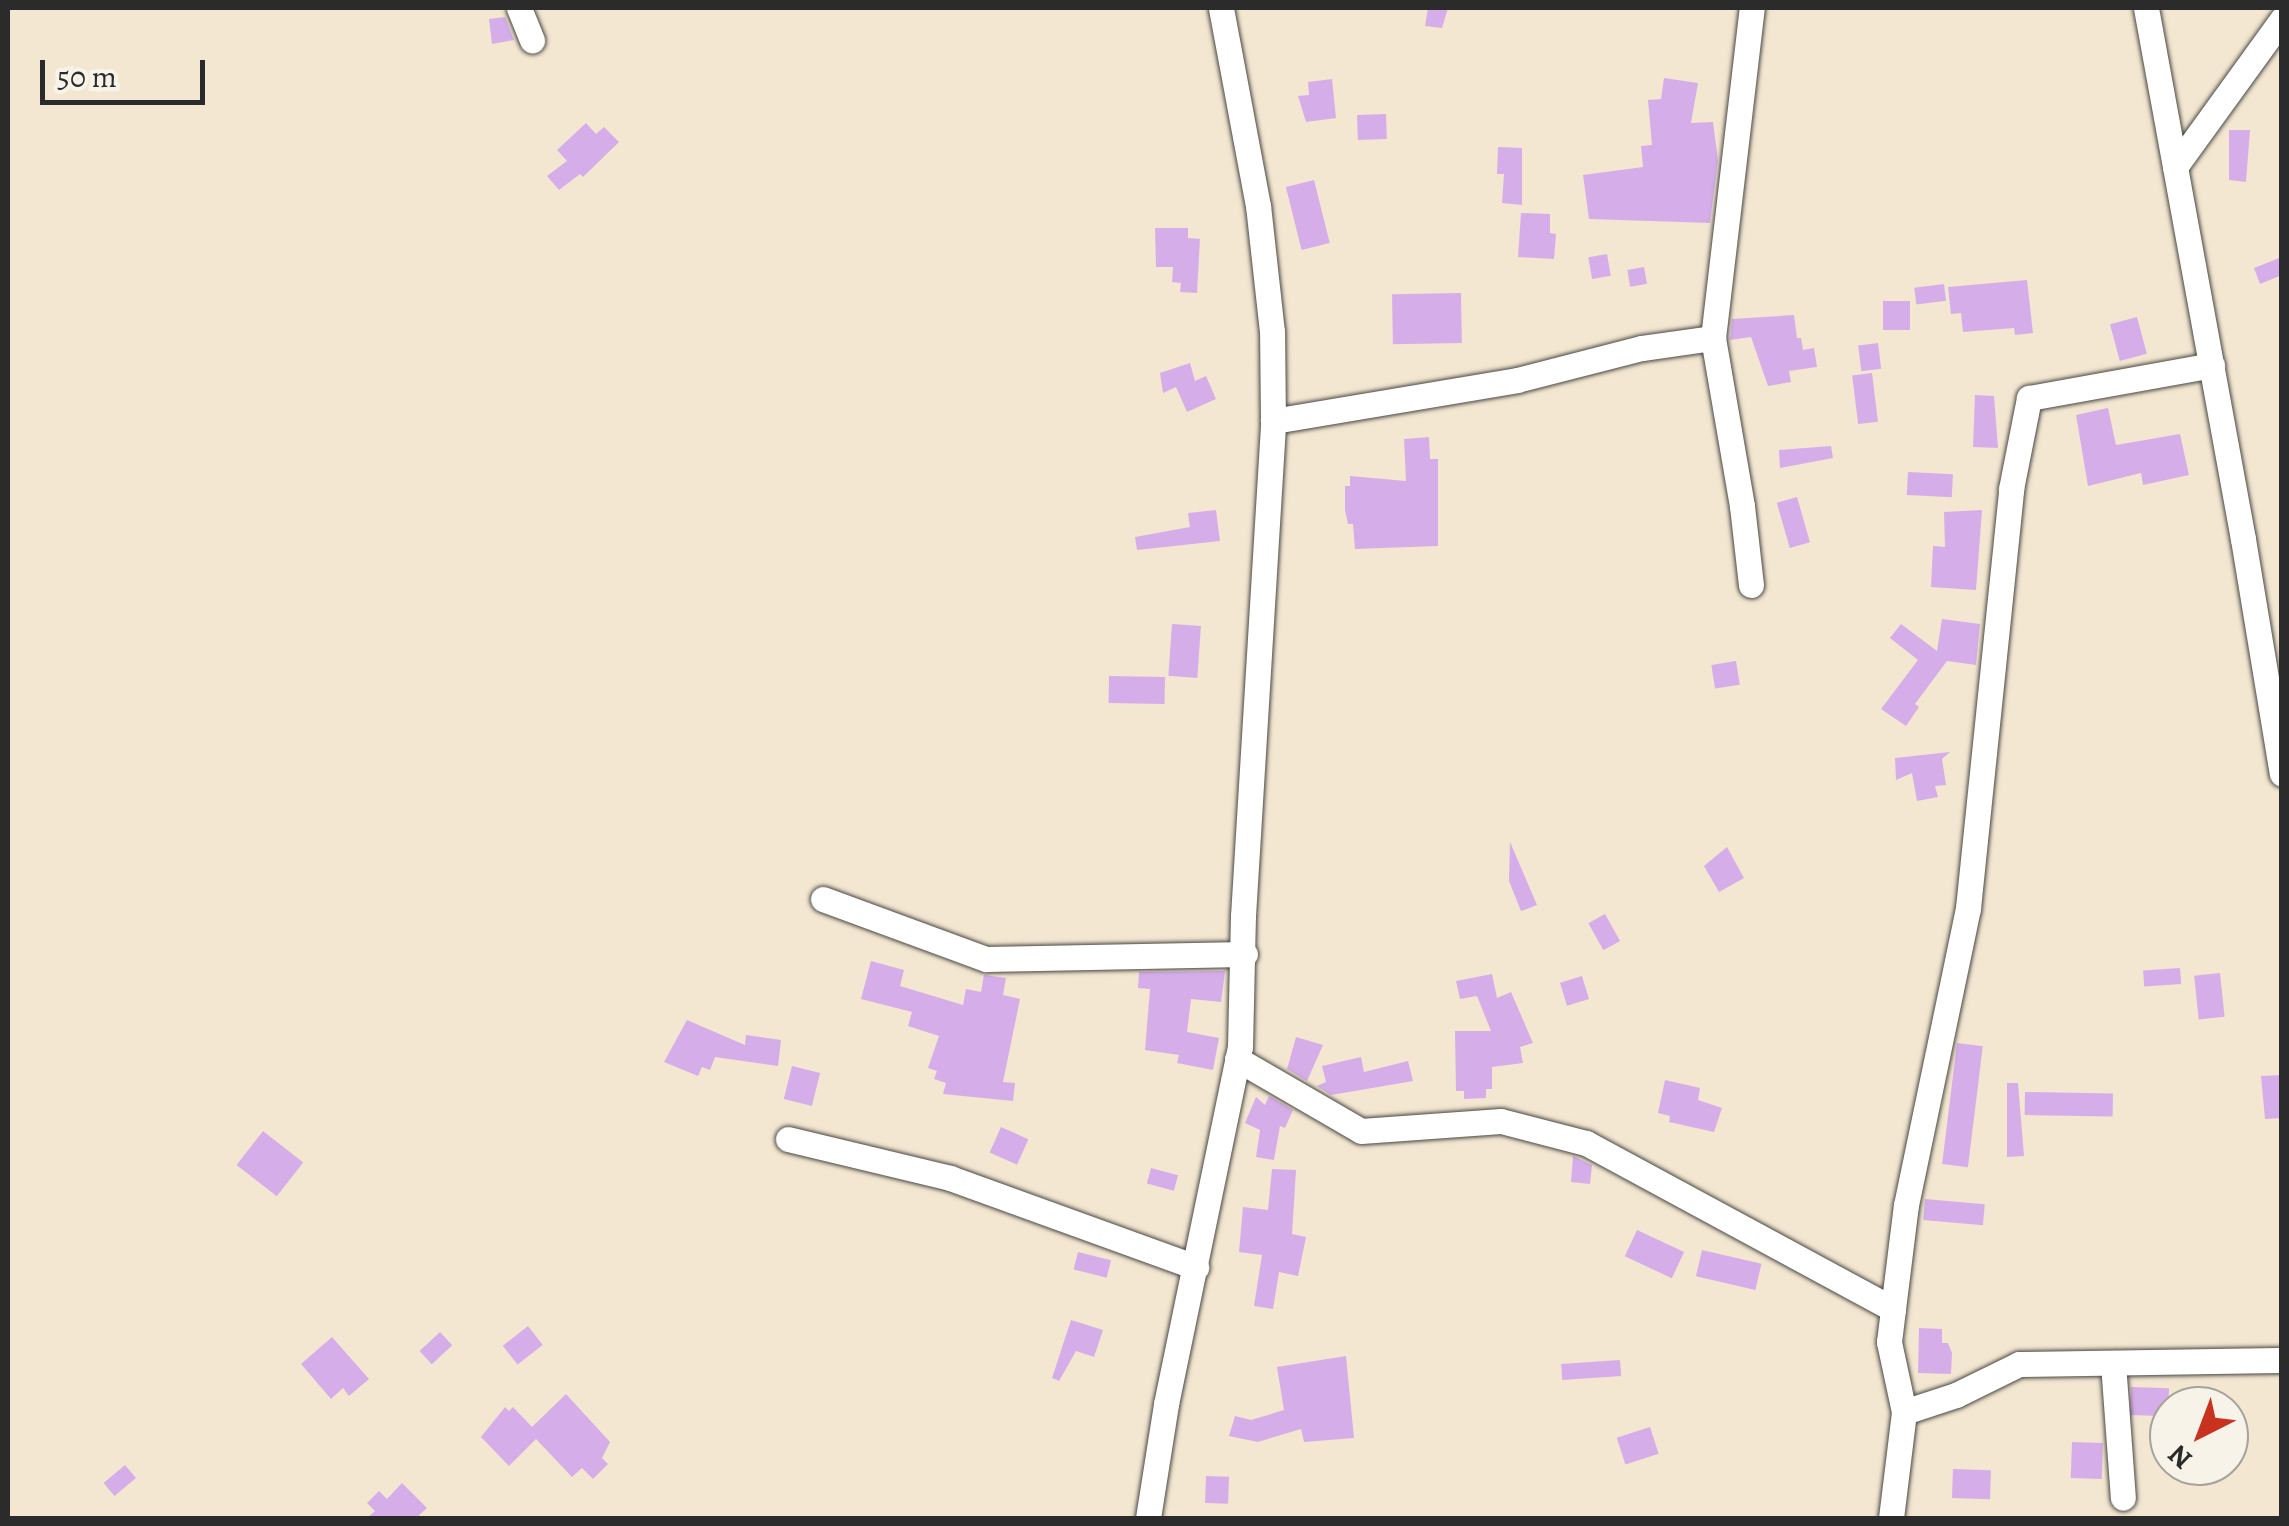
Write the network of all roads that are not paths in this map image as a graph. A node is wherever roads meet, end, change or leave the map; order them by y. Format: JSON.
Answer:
{"nodes":[{"id":1,"x":519,"y":8,"type":"edge"},
{"id":2,"x":1221,"y":8,"type":"edge"},
{"id":3,"x":1752,"y":8,"type":"edge"},
{"id":4,"x":2146,"y":8,"type":"edge"},
{"id":5,"x":2282,"y":19,"type":"edge"},
{"id":6,"x":532,"y":42,"type":"dead end"},
{"id":7,"x":2175,"y":166,"type":"junction"},
{"id":8,"x":1713,"y":338,"type":"junction"},
{"id":9,"x":2212,"y":365,"type":"junction"},
{"id":10,"x":1273,"y":420,"type":"junction"},
{"id":11,"x":1750,"y":585,"type":"dead end"},
{"id":12,"x":2282,"y":774,"type":"edge"},
{"id":13,"x":824,"y":899,"type":"dead end"},
{"id":14,"x":1245,"y":954,"type":"junction"},
{"id":15,"x":1237,"y":1059,"type":"junction"},
{"id":16,"x":788,"y":1139,"type":"dead end"},
{"id":17,"x":1196,"y":1267,"type":"junction"},
{"id":18,"x":1893,"y":1310,"type":"junction"},
{"id":19,"x":2282,"y":1360,"type":"edge"},
{"id":20,"x":2113,"y":1362,"type":"junction"},
{"id":21,"x":1904,"y":1412,"type":"junction"},
{"id":22,"x":2123,"y":1498,"type":"dead end"},
{"id":23,"x":1148,"y":1518,"type":"edge"},
{"id":24,"x":1891,"y":1518,"type":"edge"}],
"edges":[{"from":1,"to":6,"type":"street"},
{"from":2,"to":10,"type":"street"},
{"from":3,"to":8,"type":"street"},
{"from":4,"to":7,"type":"street"},
{"from":5,"to":7,"type":"street"},
{"from":7,"to":9,"type":"street"},
{"from":8,"to":10,"type":"street"},
{"from":8,"to":11,"type":"street"},
{"from":9,"to":12,"type":"street"},
{"from":9,"to":18,"type":"street"},
{"from":10,"to":14,"type":"street"},
{"from":13,"to":14,"type":"street"},
{"from":14,"to":15,"type":"street"},
{"from":15,"to":17,"type":"street"},
{"from":15,"to":18,"type":"street"},
{"from":16,"to":17,"type":"street"},
{"from":17,"to":23,"type":"street"},
{"from":18,"to":21,"type":"street"},
{"from":19,"to":20,"type":"street"},
{"from":20,"to":21,"type":"street"},
{"from":20,"to":22,"type":"street"},
{"from":21,"to":24,"type":"street"}]}
